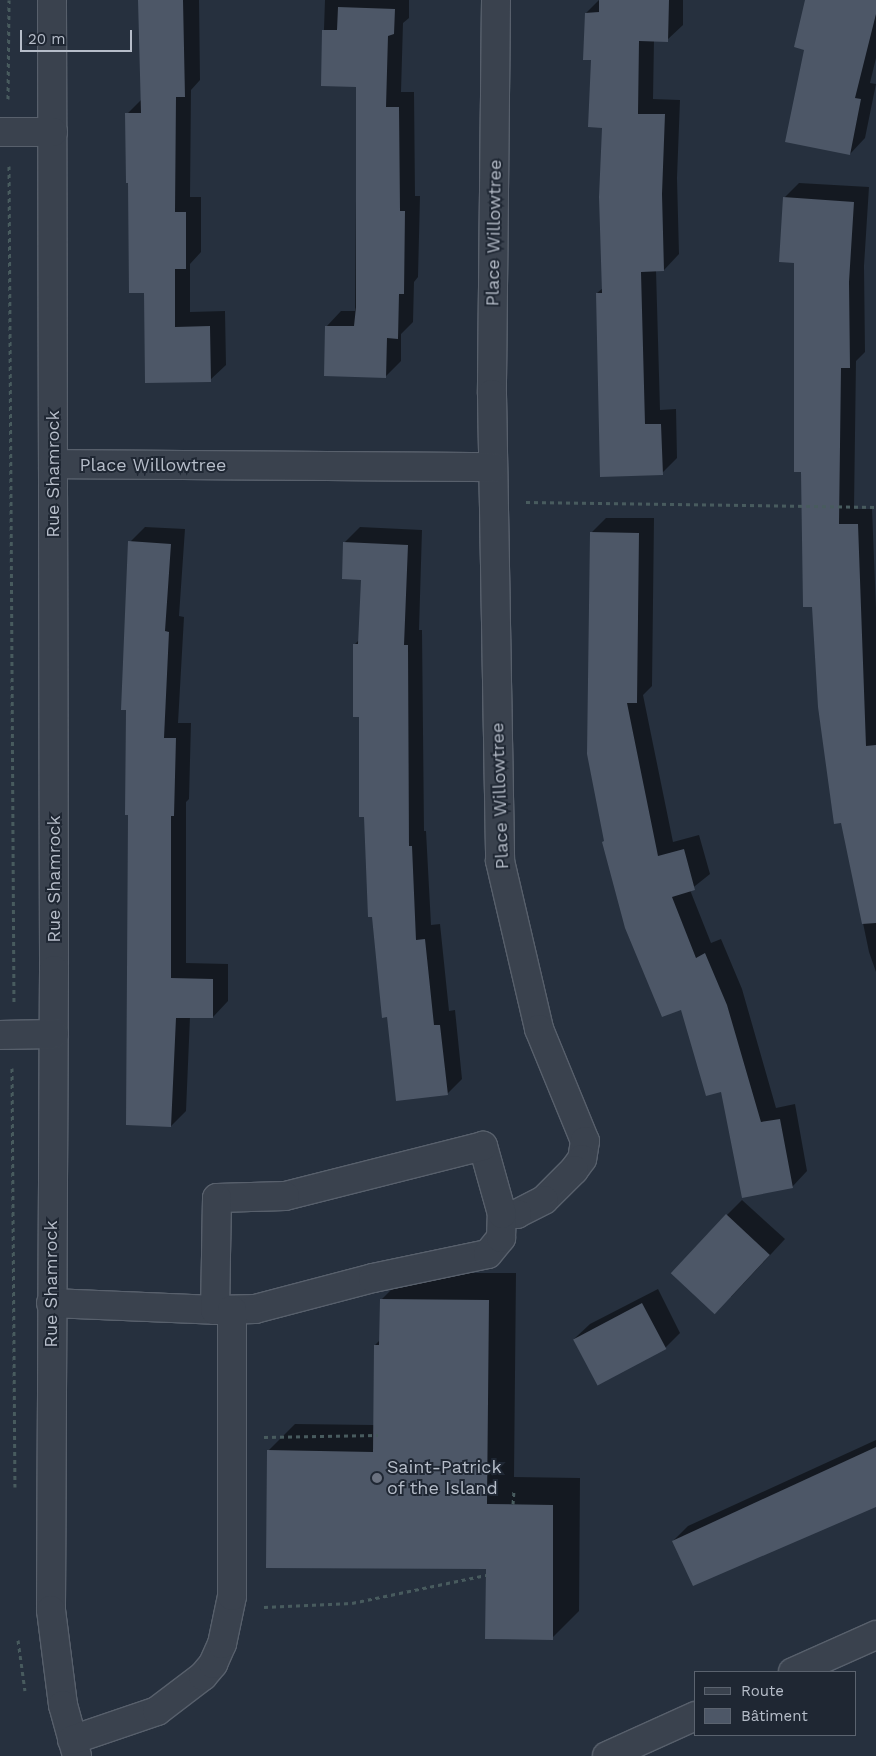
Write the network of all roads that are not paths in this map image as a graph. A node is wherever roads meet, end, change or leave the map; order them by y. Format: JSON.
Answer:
{"nodes":[{"id":1,"x":52,"y":0,"type":"edge"},
{"id":2,"x":496,"y":0,"type":"edge"},
{"id":3,"x":53,"y":132,"type":"junction"},
{"id":4,"x":4,"y":144,"type":"edge"},
{"id":5,"x":53,"y":464,"type":"junction"},
{"id":6,"x":493,"y":467,"type":"junction"},
{"id":7,"x":54,"y":1034,"type":"junction"},
{"id":8,"x":0,"y":1035,"type":"edge"},
{"id":9,"x":502,"y":1214,"type":"junction"},
{"id":10,"x":51,"y":1303,"type":"junction"},
{"id":11,"x":224,"y":1310,"type":"junction"},
{"id":12,"x":876,"y":1635,"type":"edge"},
{"id":13,"x":794,"y":1671,"type":"edge"},
{"id":14,"x":694,"y":1716,"type":"edge"},
{"id":15,"x":75,"y":1748,"type":"edge"},
{"id":16,"x":607,"y":1756,"type":"edge"}],
"edges":[{"from":1,"to":3,"type":"street","name":"Rue Shamrock"},
{"from":2,"to":6,"type":"street","name":"Place Willowtree"},
{"from":3,"to":4,"type":"street"},
{"from":3,"to":5,"type":"street","name":"Rue Shamrock"},
{"from":5,"to":6,"type":"street","name":"Place Willowtree"},
{"from":5,"to":7,"type":"street","name":"Rue Shamrock"},
{"from":6,"to":9,"type":"street","name":"Place Willowtree"},
{"from":7,"to":8,"type":"street"},
{"from":7,"to":10,"type":"street","name":"Rue Shamrock"},
{"from":9,"to":11,"type":"street"},
{"from":9,"to":11,"type":"street"},
{"from":10,"to":11,"type":"street"},
{"from":10,"to":15,"type":"street","name":"Rue Shamrock"},
{"from":11,"to":15,"type":"street"},
{"from":12,"to":13,"type":"street"},
{"from":14,"to":16,"type":"street"}]}
